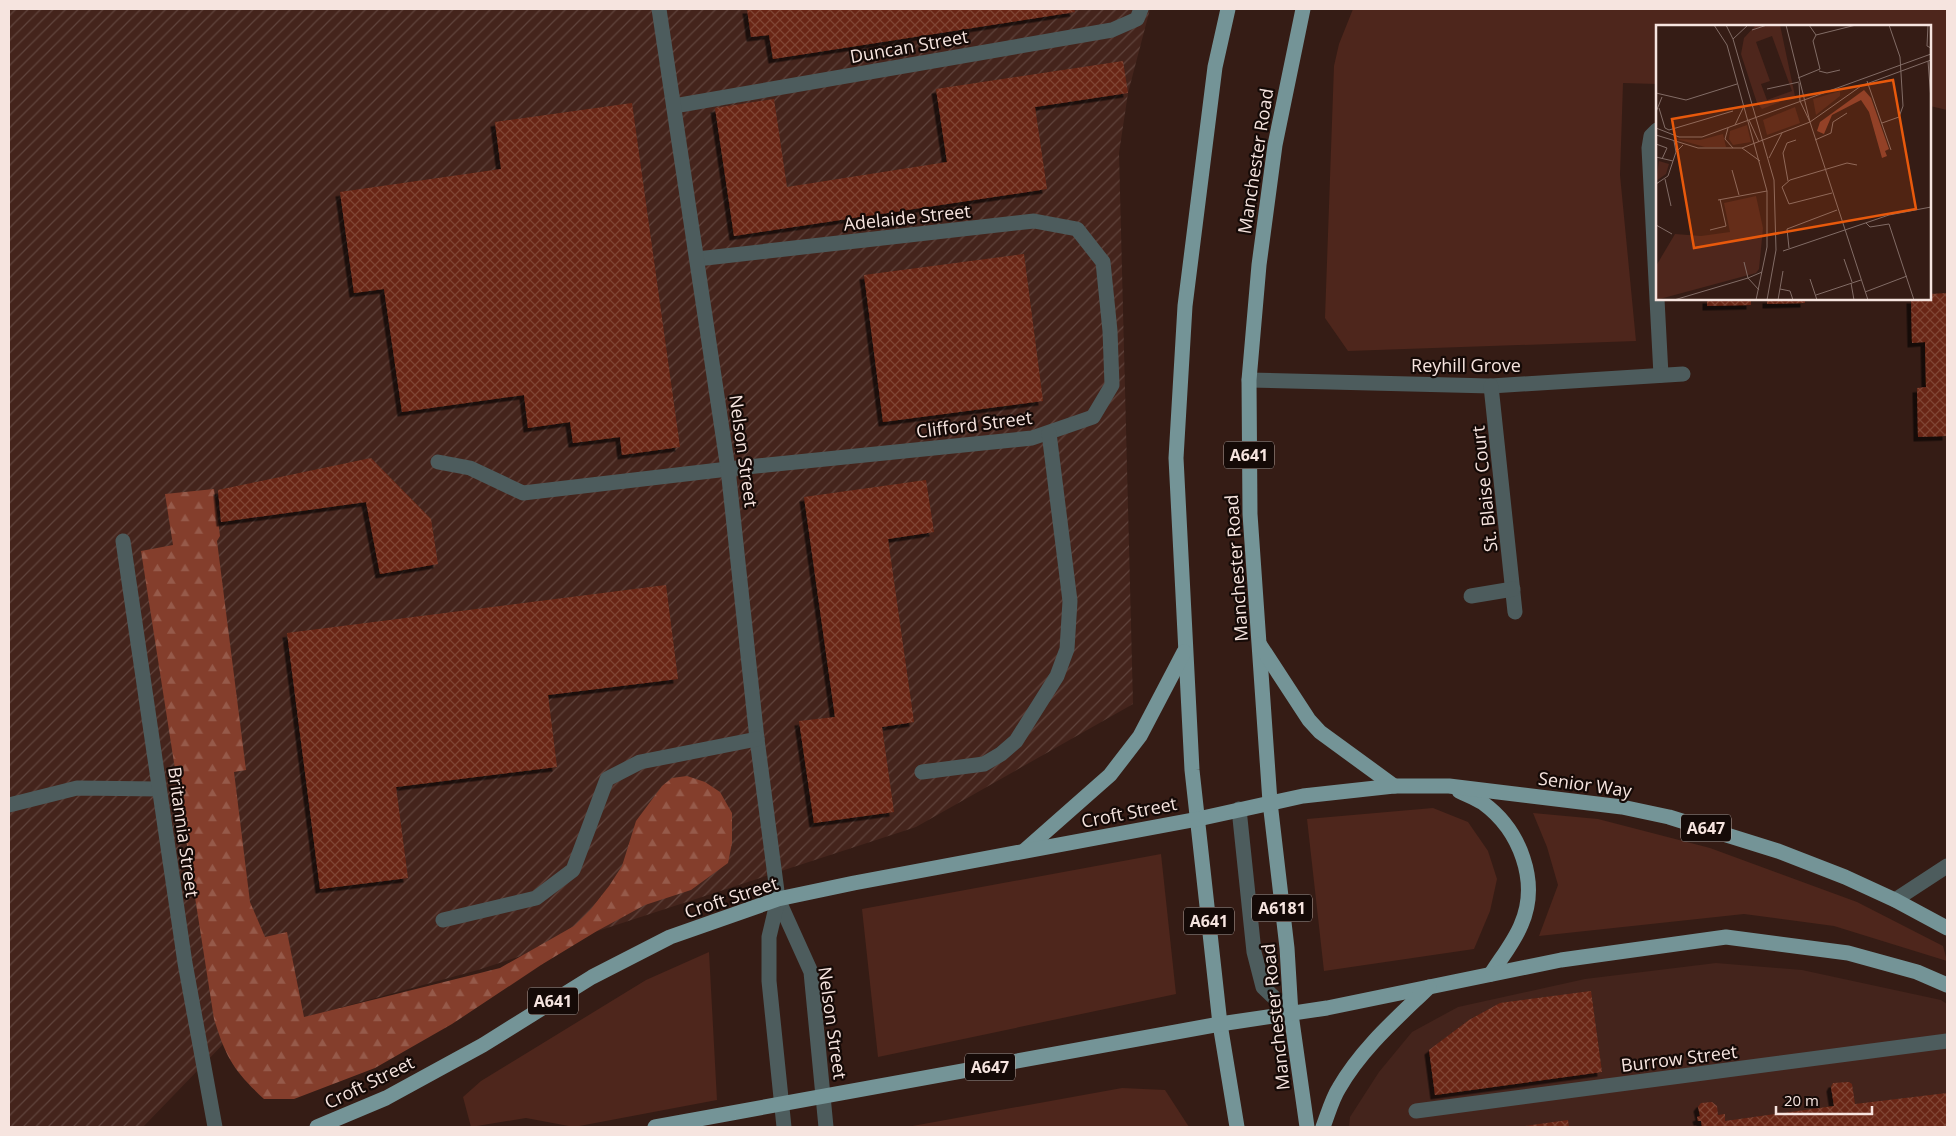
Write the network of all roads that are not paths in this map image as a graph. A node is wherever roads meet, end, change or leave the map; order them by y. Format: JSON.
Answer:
{"nodes":[{"id":1,"x":659,"y":9,"type":"edge"},
{"id":2,"x":1141,"y":9,"type":"edge"},
{"id":3,"x":1228,"y":9,"type":"edge"},
{"id":4,"x":1304,"y":9,"type":"edge"},
{"id":5,"x":674,"y":106,"type":"junction"},
{"id":6,"x":1656,"y":131,"type":"edge"},
{"id":7,"x":698,"y":259,"type":"junction"},
{"id":8,"x":1103,"y":262,"type":"joint"},
{"id":9,"x":1656,"y":280,"type":"edge"},
{"id":10,"x":1657,"y":300,"type":"edge"},
{"id":11,"x":1683,"y":374,"type":"dead end"},
{"id":12,"x":1661,"y":375,"type":"junction"},
{"id":13,"x":1249,"y":380,"type":"junction"},
{"id":14,"x":1491,"y":386,"type":"junction"},
{"id":15,"x":1049,"y":433,"type":"junction"},
{"id":16,"x":438,"y":462,"type":"dead end"},
{"id":17,"x":728,"y":469,"type":"junction"},
{"id":18,"x":122,"y":541,"type":"dead end"},
{"id":19,"x":1513,"y":589,"type":"junction"},
{"id":20,"x":1471,"y":596,"type":"dead end"},
{"id":21,"x":1515,"y":612,"type":"dead end"},
{"id":22,"x":1259,"y":644,"type":"junction"},
{"id":23,"x":1185,"y":652,"type":"junction"},
{"id":24,"x":757,"y":739,"type":"junction"},
{"id":25,"x":922,"y":772,"type":"dead end"},
{"id":26,"x":1394,"y":786,"type":"junction"},
{"id":27,"x":1448,"y":786,"type":"junction"},
{"id":28,"x":159,"y":789,"type":"junction"},
{"id":29,"x":1270,"y":802,"type":"junction"},
{"id":30,"x":9,"y":805,"type":"edge"},
{"id":31,"x":1239,"y":810,"type":"junction"},
{"id":32,"x":1198,"y":818,"type":"junction"},
{"id":33,"x":1024,"y":851,"type":"junction"},
{"id":34,"x":1947,"y":866,"type":"edge"},
{"id":35,"x":778,"y":899,"type":"junction"},
{"id":36,"x":1894,"y":900,"type":"junction"},
{"id":37,"x":443,"y":920,"type":"dead end"},
{"id":38,"x":1947,"y":928,"type":"edge"},
{"id":39,"x":1491,"y":974,"type":"junction"},
{"id":40,"x":1947,"y":985,"type":"edge"},
{"id":41,"x":1429,"y":987,"type":"junction"},
{"id":42,"x":1291,"y":1014,"type":"junction"},
{"id":43,"x":1220,"y":1024,"type":"junction"},
{"id":44,"x":1947,"y":1042,"type":"edge"},
{"id":45,"x":824,"y":1097,"type":"junction"},
{"id":46,"x":782,"y":1105,"type":"junction"},
{"id":47,"x":1416,"y":1111,"type":"dead end"},
{"id":48,"x":215,"y":1127,"type":"edge"},
{"id":49,"x":317,"y":1127,"type":"edge"},
{"id":50,"x":655,"y":1127,"type":"edge"},
{"id":51,"x":784,"y":1127,"type":"edge"},
{"id":52,"x":826,"y":1127,"type":"edge"},
{"id":53,"x":1237,"y":1127,"type":"edge"},
{"id":54,"x":1307,"y":1127,"type":"edge"},
{"id":55,"x":1323,"y":1127,"type":"edge"}],
"edges":[{"from":1,"to":5,"type":"street","name":"Nelson Street"},
{"from":2,"to":5,"type":"street","name":"Duncan Street"},
{"from":3,"to":23,"type":"main road","number":"A641"},
{"from":4,"to":13,"type":"main road","name":"Manchester Road","number":"A641"},
{"from":5,"to":7,"type":"street","name":"Nelson Street"},
{"from":6,"to":9,"type":"street"},
{"from":7,"to":8,"type":"street","name":"Adelaide Street"},
{"from":7,"to":17,"type":"street","name":"Nelson Street"},
{"from":8,"to":15,"type":"street","name":"Clifford Street"},
{"from":10,"to":12,"type":"street"},
{"from":11,"to":12,"type":"street","name":"Reyhill Grove"},
{"from":12,"to":14,"type":"street","name":"Reyhill Grove"},
{"from":13,"to":14,"type":"street","name":"Reyhill Grove"},
{"from":13,"to":22,"type":"main road","name":"Manchester Road","number":"A641"},
{"from":14,"to":19,"type":"street","name":"St. Blaise Court"},
{"from":15,"to":17,"type":"street","name":"Clifford Street"},
{"from":15,"to":25,"type":"street"},
{"from":16,"to":17,"type":"street","name":"Clifford Street"},
{"from":17,"to":24,"type":"street","name":"Nelson Street"},
{"from":18,"to":28,"type":"street","name":"Britannia Street"},
{"from":19,"to":20,"type":"street"},
{"from":19,"to":21,"type":"street","name":"St. Blaise Court"},
{"from":22,"to":26,"type":"main road"},
{"from":22,"to":29,"type":"main road","name":"Manchester Road","number":"A641"},
{"from":23,"to":32,"type":"main road","number":"A641"},
{"from":23,"to":33,"type":"main road"},
{"from":24,"to":35,"type":"street","name":"Nelson Street"},
{"from":24,"to":37,"type":"street"},
{"from":26,"to":27,"type":"main road","name":"Senior Way","number":"A647"},
{"from":26,"to":29,"type":"main road","name":"Senior Way","number":"A647"},
{"from":27,"to":36,"type":"main road","name":"Senior Way","number":"A647"},
{"from":27,"to":39,"type":"main road"},
{"from":28,"to":30,"type":"street"},
{"from":28,"to":48,"type":"street","name":"Britannia Street"},
{"from":29,"to":31,"type":"main road","name":"Senior Way","number":"A647"},
{"from":29,"to":42,"type":"main road","name":"Manchester Road","number":"A6181"},
{"from":31,"to":32,"type":"main road","name":"Senior Way","number":"A647"},
{"from":31,"to":42,"type":"street"},
{"from":32,"to":33,"type":"main road","name":"Croft Street","number":"A641"},
{"from":32,"to":43,"type":"main road","number":"A641"},
{"from":33,"to":35,"type":"main road","name":"Croft Street","number":"A641"},
{"from":34,"to":36,"type":"street"},
{"from":35,"to":45,"type":"street","name":"Nelson Street"},
{"from":35,"to":46,"type":"street","name":"Nelson Street"},
{"from":35,"to":49,"type":"main road","name":"Croft Street","number":"A641"},
{"from":36,"to":38,"type":"main road","name":"Senior Way","number":"A647"},
{"from":39,"to":40,"type":"main road","number":"A647"},
{"from":39,"to":41,"type":"main road","number":"A647"},
{"from":41,"to":42,"type":"main road","number":"A647"},
{"from":41,"to":55,"type":"main road"},
{"from":42,"to":43,"type":"main road","number":"A647"},
{"from":42,"to":54,"type":"main road","name":"Manchester Road","number":"A6181"},
{"from":43,"to":45,"type":"main road","number":"A647"},
{"from":43,"to":53,"type":"main road"},
{"from":44,"to":47,"type":"street","name":"Burrow Street"},
{"from":45,"to":46,"type":"main road","number":"A647"},
{"from":45,"to":52,"type":"street","name":"Nelson Street"},
{"from":46,"to":50,"type":"main road","number":"A647"},
{"from":46,"to":51,"type":"street","name":"Nelson Street"}]}
